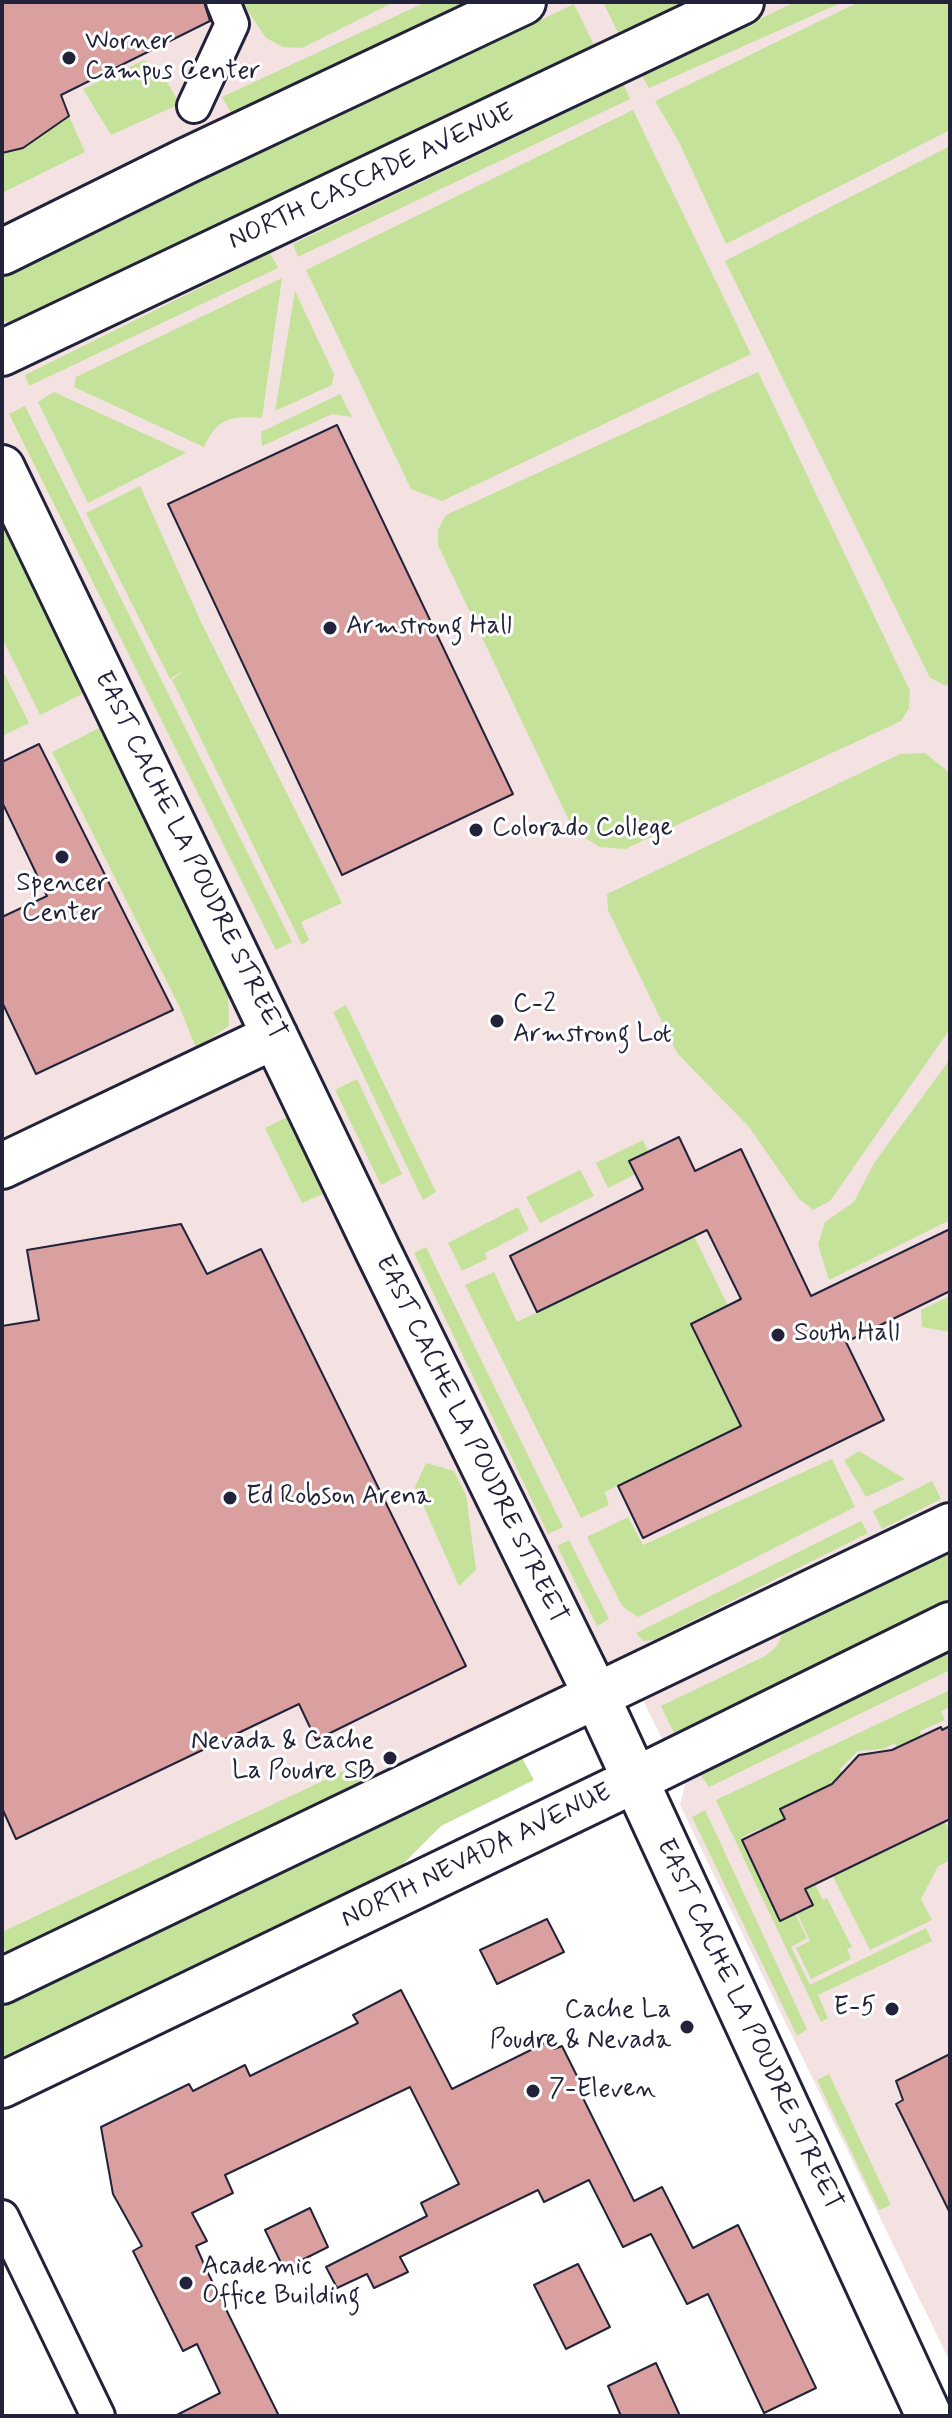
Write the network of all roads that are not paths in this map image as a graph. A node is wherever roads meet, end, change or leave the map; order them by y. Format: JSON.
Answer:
{"nodes":[{"id":1,"x":223,"y":2,"type":"edge"},
{"id":2,"x":523,"y":2,"type":"edge"},
{"id":3,"x":741,"y":2,"type":"edge"},
{"id":4,"x":194,"y":106,"type":"dead end"},
{"id":5,"x":2,"y":252,"type":"edge"},
{"id":6,"x":2,"y":353,"type":"edge"},
{"id":7,"x":2,"y":468,"type":"edge"},
{"id":8,"x":275,"y":1036,"type":"junction"},
{"id":9,"x":2,"y":1166,"type":"edge"},
{"id":10,"x":950,"y":1526,"type":"edge"},
{"id":11,"x":950,"y":1625,"type":"edge"},
{"id":12,"x":597,"y":1697,"type":"junction"},
{"id":13,"x":635,"y":1780,"type":"junction"},
{"id":14,"x":2,"y":1981,"type":"edge"},
{"id":15,"x":2,"y":2085,"type":"edge"},
{"id":16,"x":2,"y":2217,"type":"edge"},
{"id":17,"x":98,"y":2416,"type":"edge"},
{"id":18,"x":929,"y":2416,"type":"edge"}],
"edges":[{"from":1,"to":4,"type":"street"},
{"from":2,"to":5,"type":"main road"},
{"from":3,"to":6,"type":"main road","name":"NORTH CASCADE AVENUE"},
{"from":7,"to":8,"type":"main road","name":"EAST CACHE LA POUDRE STREET"},
{"from":8,"to":9,"type":"main road"},
{"from":8,"to":12,"type":"main road","name":"EAST CACHE LA POUDRE STREET"},
{"from":10,"to":12,"type":"main road"},
{"from":11,"to":13,"type":"main road","name":"NORTH NEVADA AVENUE"},
{"from":12,"to":13,"type":"main road","name":"EAST CACHE LA POUDRE STREET"},
{"from":12,"to":14,"type":"main road"},
{"from":13,"to":15,"type":"main road","name":"NORTH NEVADA AVENUE"},
{"from":13,"to":18,"type":"main road","name":"EAST CACHE LA POUDRE STREET"},
{"from":16,"to":17,"type":"street"}]}
